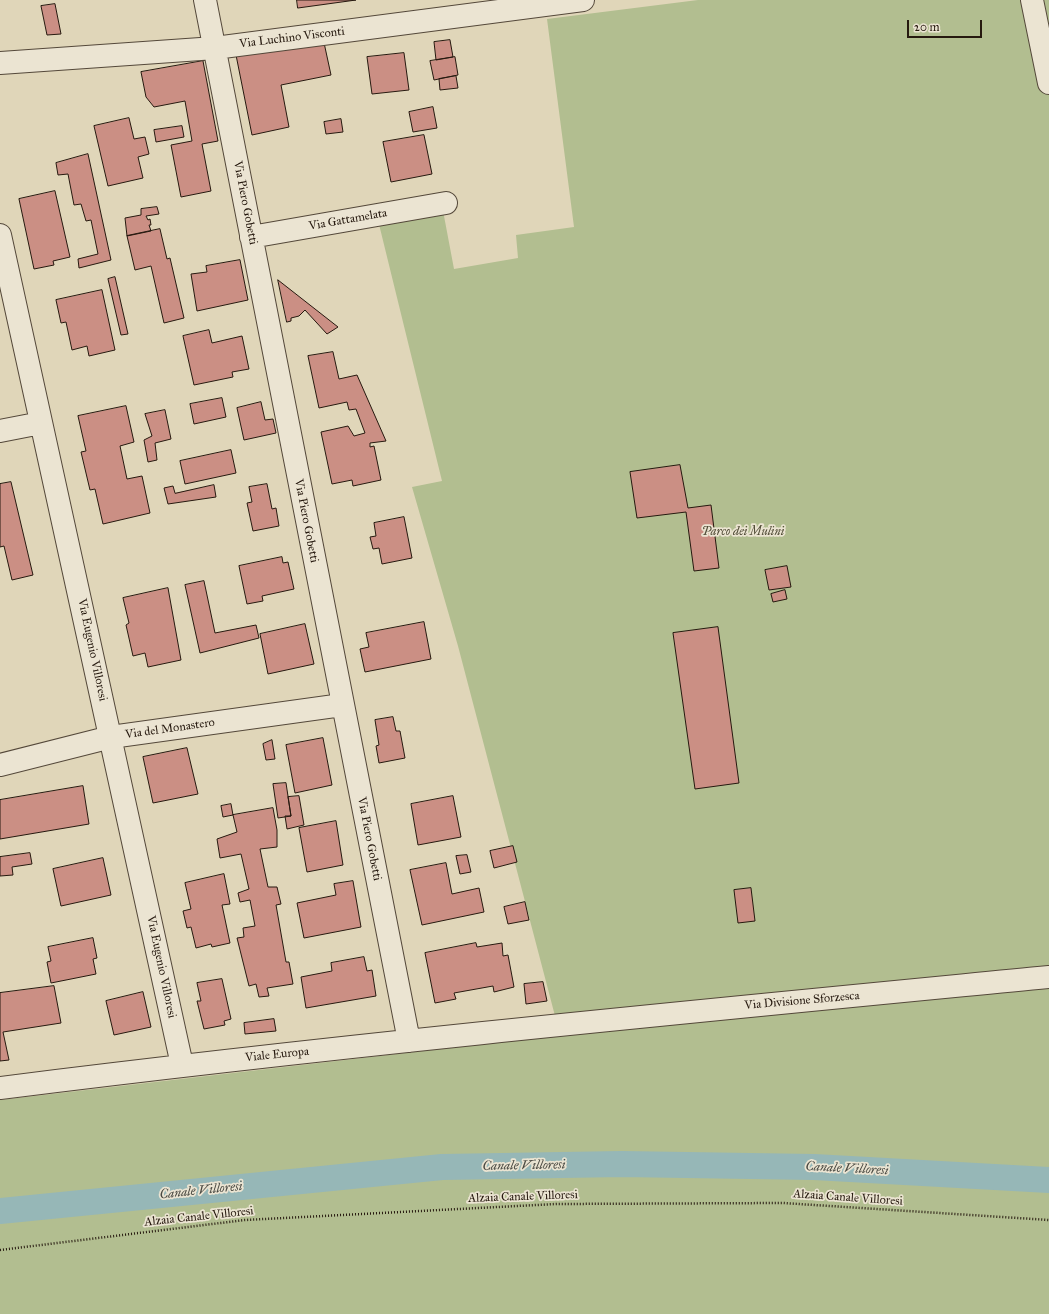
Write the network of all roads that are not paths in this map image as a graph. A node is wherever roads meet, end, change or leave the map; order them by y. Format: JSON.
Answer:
{"nodes":[{"id":1,"x":206,"y":0,"type":"edge"},
{"id":2,"x":584,"y":0,"type":"edge"},
{"id":3,"x":1032,"y":0,"type":"edge"},
{"id":4,"x":215,"y":48,"type":"junction"},
{"id":5,"x":0,"y":63,"type":"edge"},
{"id":6,"x":1049,"y":83,"type":"edge"},
{"id":7,"x":446,"y":204,"type":"dead end"},
{"id":8,"x":0,"y":235,"type":"edge"},
{"id":9,"x":251,"y":237,"type":"junction"},
{"id":10,"x":41,"y":423,"type":"junction"},
{"id":11,"x":0,"y":430,"type":"edge"},
{"id":12,"x":342,"y":705,"type":"junction"},
{"id":13,"x":111,"y":737,"type":"junction"},
{"id":14,"x":0,"y":765,"type":"edge"},
{"id":15,"x":1049,"y":977,"type":"edge"},
{"id":16,"x":555,"y":1024,"type":"joint"},
{"id":17,"x":409,"y":1041,"type":"junction"},
{"id":18,"x":182,"y":1065,"type":"junction"},
{"id":19,"x":0,"y":1088,"type":"edge"}],
"edges":[{"from":1,"to":4,"type":"street","name":"Via Piero Gobetti"},
{"from":2,"to":4,"type":"street","name":"Via Luchino Visconti"},
{"from":3,"to":6,"type":"street"},
{"from":4,"to":5,"type":"street","name":"Via Luchino Visconti"},
{"from":4,"to":9,"type":"street","name":"Via Piero Gobetti"},
{"from":7,"to":9,"type":"street","name":"Via Gattamelata"},
{"from":8,"to":10,"type":"street","name":"Via Eugenio Villoresi"},
{"from":9,"to":12,"type":"street","name":"Via Piero Gobetti"},
{"from":10,"to":11,"type":"street"},
{"from":10,"to":13,"type":"street","name":"Via Eugenio Villoresi"},
{"from":12,"to":13,"type":"street","name":"Via del Monastero"},
{"from":12,"to":17,"type":"street","name":"Via Piero Gobetti"},
{"from":13,"to":14,"type":"street","name":"Via del Monastero"},
{"from":13,"to":18,"type":"street","name":"Via Eugenio Villoresi"},
{"from":15,"to":16,"type":"street","name":"Via Divisione Sforzesca"},
{"from":16,"to":17,"type":"street","name":"Viale Europa"},
{"from":17,"to":18,"type":"street","name":"Viale Europa"},
{"from":18,"to":19,"type":"street","name":"Viale Europa"}]}
